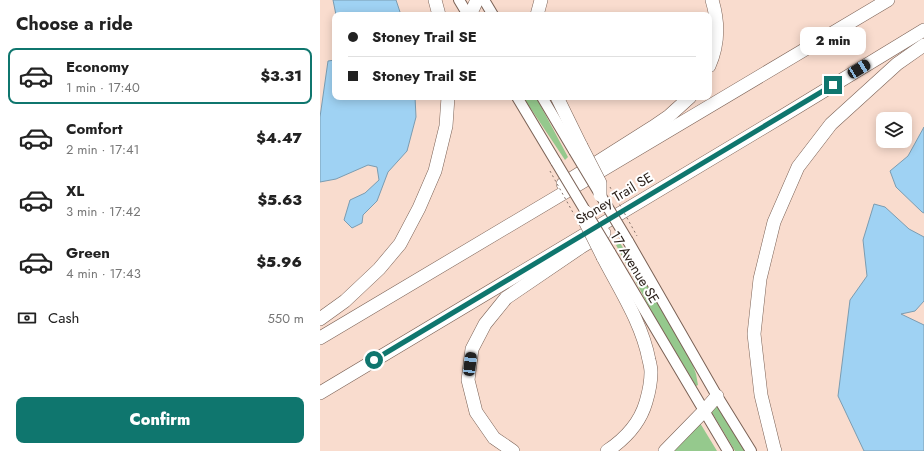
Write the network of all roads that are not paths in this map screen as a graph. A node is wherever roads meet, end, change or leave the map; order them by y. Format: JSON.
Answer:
{"nodes":[{"id":1,"x":435,"y":0,"type":"edge"},
{"id":2,"x":459,"y":0,"type":"edge"},
{"id":3,"x":477,"y":0,"type":"edge"},
{"id":4,"x":484,"y":0,"type":"edge"},
{"id":5,"x":541,"y":0,"type":"edge"},
{"id":6,"x":712,"y":0,"type":"edge"},
{"id":7,"x":888,"y":0,"type":"edge"},
{"id":8,"x":438,"y":12,"type":"edge"},
{"id":9,"x":467,"y":12,"type":"edge"},
{"id":10,"x":471,"y":12,"type":"edge"},
{"id":11,"x":491,"y":12,"type":"edge"},
{"id":12,"x":538,"y":12,"type":"edge"},
{"id":13,"x":924,"y":30,"type":"edge"},
{"id":14,"x":924,"y":45,"type":"edge"},
{"id":15,"x":712,"y":59,"type":"edge"},
{"id":16,"x":448,"y":100,"type":"edge"},
{"id":17,"x":519,"y":100,"type":"edge"},
{"id":18,"x":544,"y":100,"type":"edge"},
{"id":19,"x":558,"y":100,"type":"edge"},
{"id":20,"x":687,"y":100,"type":"edge"},
{"id":21,"x":781,"y":117,"type":"junction"},
{"id":22,"x":578,"y":149,"type":"junction"},
{"id":23,"x":600,"y":195,"type":"joint"},
{"id":24,"x":581,"y":215,"type":"joint"},
{"id":25,"x":607,"y":254,"type":"junction"},
{"id":26,"x":416,"y":282,"type":"junction"},
{"id":27,"x":320,"y":319,"type":"edge"},
{"id":28,"x":320,"y":338,"type":"edge"},
{"id":29,"x":320,"y":393,"type":"edge"},
{"id":30,"x":717,"y":396,"type":"junction"},
{"id":31,"x":704,"y":411,"type":"junction"},
{"id":32,"x":513,"y":451,"type":"edge"},
{"id":33,"x":607,"y":451,"type":"edge"},
{"id":34,"x":665,"y":451,"type":"edge"},
{"id":35,"x":728,"y":451,"type":"edge"},
{"id":36,"x":751,"y":451,"type":"edge"},
{"id":37,"x":775,"y":451,"type":"edge"}],
"edges":[{"from":1,"to":8,"type":"highway"},
{"from":2,"to":9,"type":"main road"},
{"from":3,"to":10,"type":"highway"},
{"from":4,"to":11,"type":"main road"},
{"from":5,"to":12,"type":"highway"},
{"from":6,"to":15,"type":"highway"},
{"from":7,"to":26,"type":"highway"},
{"from":13,"to":21,"type":"highway","name":"Stoney Trail SE"},
{"from":14,"to":37,"type":"highway"},
{"from":16,"to":27,"type":"highway"},
{"from":17,"to":24,"type":"main road","bridge":true},
{"from":18,"to":22,"type":"main road"},
{"from":19,"to":22,"type":"highway"},
{"from":20,"to":26,"type":"highway"},
{"from":21,"to":29,"type":"highway","name":"Stoney Trail SE"},
{"from":21,"to":32,"type":"highway"},
{"from":22,"to":23,"type":"highway","bridge":true},
{"from":23,"to":30,"type":"main road","name":"17 Avenue SE","bridge":true},
{"from":24,"to":25,"type":"highway","bridge":true},
{"from":25,"to":31,"type":"main road","name":"17 Avenue SE"},
{"from":25,"to":33,"type":"highway"},
{"from":26,"to":28,"type":"highway"},
{"from":30,"to":31,"type":"highway"},
{"from":30,"to":36,"type":"main road","name":"17 Avenue SE"},
{"from":31,"to":34,"type":"highway"},
{"from":31,"to":35,"type":"main road","name":"17 Avenue SE"}]}
